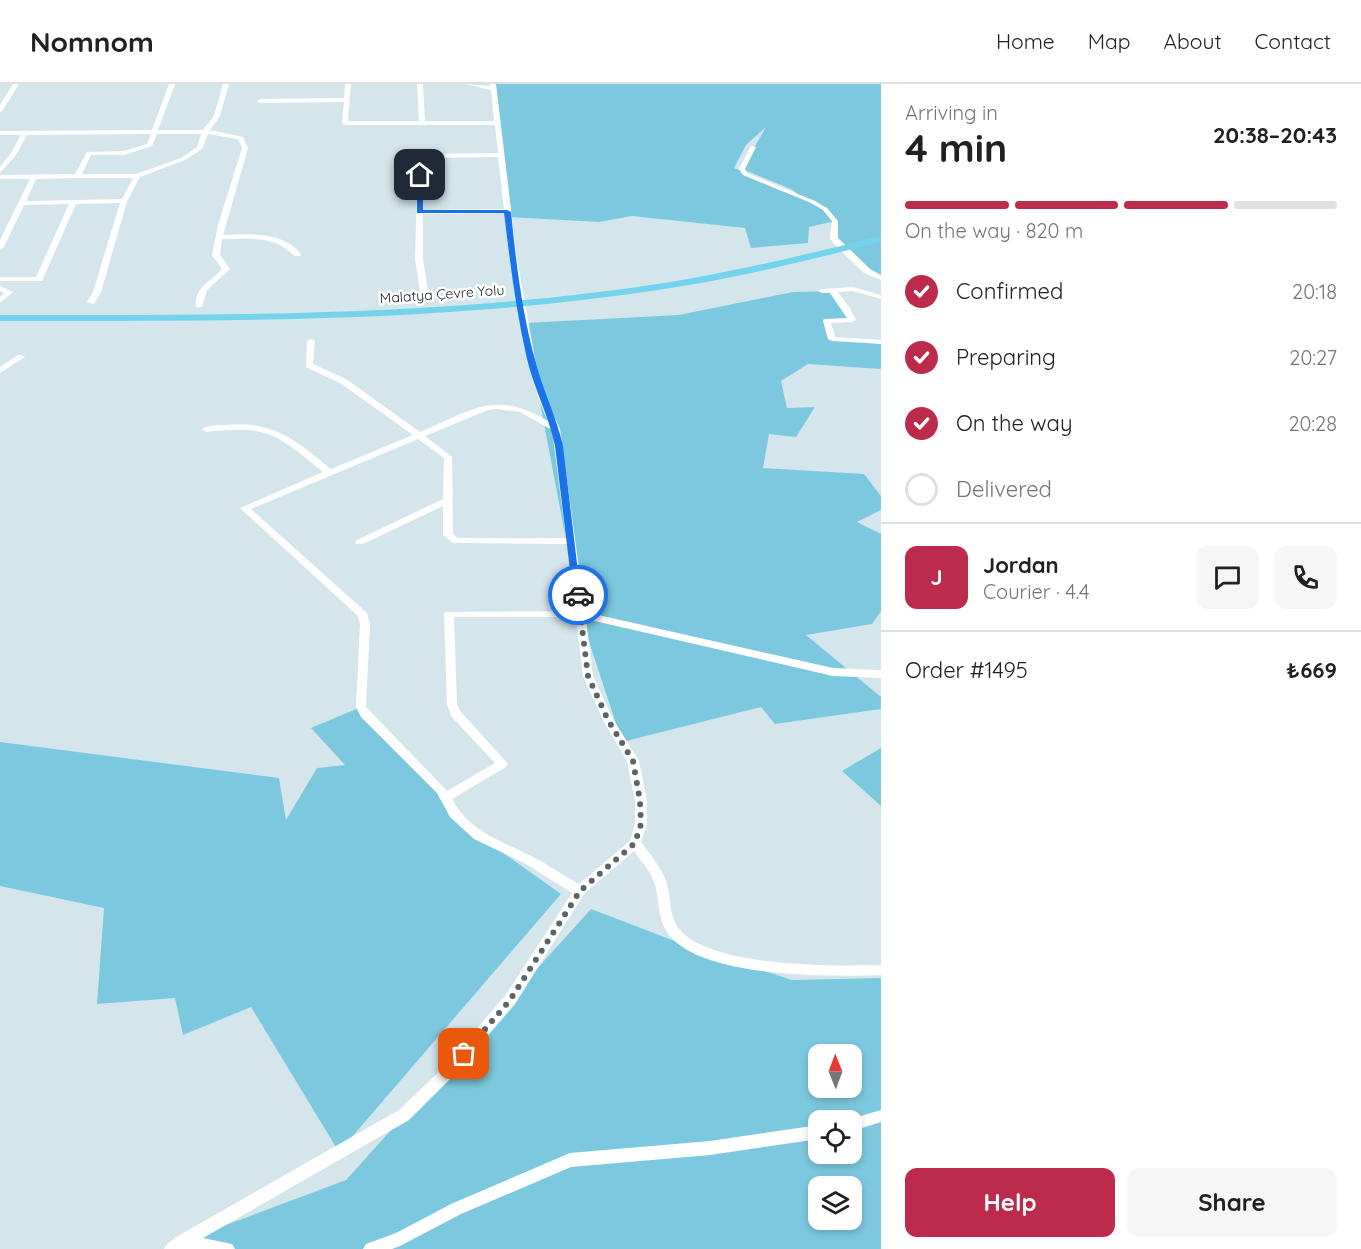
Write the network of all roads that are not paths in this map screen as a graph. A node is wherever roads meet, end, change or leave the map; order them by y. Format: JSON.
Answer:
{"nodes":[{"id":1,"x":16,"y":84,"type":"edge"},
{"id":2,"x":172,"y":84,"type":"edge"},
{"id":3,"x":226,"y":84,"type":"edge"},
{"id":4,"x":348,"y":84,"type":"edge"},
{"id":5,"x":420,"y":84,"type":"edge"},
{"id":6,"x":468,"y":84,"type":"edge"},
{"id":7,"x":492,"y":86,"type":"edge"},
{"id":8,"x":348,"y":100,"type":"junction"},
{"id":9,"x":260,"y":102,"type":"dead end"},
{"id":10,"x":0,"y":110,"type":"edge"},
{"id":11,"x":422,"y":123,"type":"junction"},
{"id":12,"x":497,"y":123,"type":"junction"},
{"id":13,"x":154,"y":132,"type":"junction"},
{"id":14,"x":205,"y":132,"type":"junction"},
{"id":15,"x":0,"y":133,"type":"edge"},
{"id":16,"x":25,"y":133,"type":"junction"},
{"id":17,"x":753,"y":147,"type":"dead end"},
{"id":18,"x":501,"y":155,"type":"junction"},
{"id":19,"x":0,"y":171,"type":"edge"},
{"id":20,"x":137,"y":176,"type":"junction"},
{"id":21,"x":0,"y":177,"type":"edge"},
{"id":22,"x":34,"y":177,"type":"junction"},
{"id":23,"x":77,"y":177,"type":"junction"},
{"id":24,"x":73,"y":201,"type":"junction"},
{"id":25,"x":124,"y":201,"type":"junction"},
{"id":26,"x":23,"y":202,"type":"junction"},
{"id":27,"x":420,"y":212,"type":"junction"},
{"id":28,"x":507,"y":212,"type":"junction"},
{"id":29,"x":219,"y":237,"type":"junction"},
{"id":30,"x":881,"y":239,"type":"edge"},
{"id":31,"x":0,"y":247,"type":"edge"},
{"id":32,"x":881,"y":250,"type":"edge"},
{"id":33,"x":297,"y":254,"type":"dead end"},
{"id":34,"x":881,"y":278,"type":"edge"},
{"id":35,"x":0,"y":279,"type":"edge"},
{"id":36,"x":0,"y":288,"type":"edge"},
{"id":37,"x":822,"y":291,"type":"dead end"},
{"id":38,"x":833,"y":291,"type":"junction"},
{"id":39,"x":424,"y":292,"type":"dead end"},
{"id":40,"x":881,"y":297,"type":"edge"},
{"id":41,"x":0,"y":301,"type":"edge"},
{"id":42,"x":91,"y":302,"type":"dead end"},
{"id":43,"x":199,"y":305,"type":"dead end"},
{"id":44,"x":0,"y":318,"type":"edge"},
{"id":45,"x":0,"y":325,"type":"edge"},
{"id":46,"x":311,"y":341,"type":"dead end"},
{"id":47,"x":881,"y":342,"type":"edge"},
{"id":48,"x":21,"y":357,"type":"dead end"},
{"id":49,"x":0,"y":371,"type":"edge"},
{"id":50,"x":206,"y":429,"type":"dead end"},
{"id":51,"x":556,"y":429,"type":"junction"},
{"id":52,"x":420,"y":435,"type":"junction"},
{"id":53,"x":330,"y":473,"type":"junction"},
{"id":54,"x":447,"y":501,"type":"junction"},
{"id":55,"x":570,"y":541,"type":"junction"},
{"id":56,"x":360,"y":542,"type":"dead end"},
{"id":57,"x":580,"y":614,"type":"junction"},
{"id":58,"x":881,"y":674,"type":"edge"},
{"id":59,"x":446,"y":797,"type":"junction"},
{"id":60,"x":635,"y":843,"type":"junction"},
{"id":61,"x":580,"y":891,"type":"junction"},
{"id":62,"x":881,"y":970,"type":"edge"},
{"id":63,"x":881,"y":1116,"type":"edge"},
{"id":64,"x":862,"y":1122,"type":"edge"},
{"id":65,"x":808,"y":1134,"type":"edge"},
{"id":66,"x":177,"y":1245,"type":"edge"},
{"id":67,"x":227,"y":1249,"type":"edge"},
{"id":68,"x":370,"y":1249,"type":"edge"}],
"edges":[{"from":1,"to":10,"type":"street"},
{"from":2,"to":13,"type":"street"},
{"from":3,"to":14,"type":"street"},
{"from":4,"to":8,"type":"street"},
{"from":5,"to":11,"type":"street"},
{"from":6,"to":7,"type":"street"},
{"from":7,"to":12,"type":"street"},
{"from":8,"to":9,"type":"street"},
{"from":8,"to":11,"type":"street"},
{"from":11,"to":12,"type":"street"},
{"from":12,"to":18,"type":"street"},
{"from":13,"to":14,"type":"street"},
{"from":13,"to":16,"type":"street"},
{"from":13,"to":23,"type":"street"},
{"from":14,"to":20,"type":"street"},
{"from":14,"to":29,"type":"street"},
{"from":15,"to":16,"type":"street"},
{"from":16,"to":19,"type":"street"},
{"from":17,"to":34,"type":"street"},
{"from":18,"to":27,"type":"street"},
{"from":18,"to":28,"type":"street"},
{"from":20,"to":23,"type":"street"},
{"from":20,"to":25,"type":"street"},
{"from":21,"to":22,"type":"street"},
{"from":22,"to":23,"type":"street"},
{"from":22,"to":26,"type":"street"},
{"from":24,"to":25,"type":"street"},
{"from":24,"to":26,"type":"street"},
{"from":24,"to":35,"type":"street"},
{"from":25,"to":42,"type":"street"},
{"from":26,"to":31,"type":"street"},
{"from":27,"to":28,"type":"street"},
{"from":27,"to":39,"type":"street"},
{"from":28,"to":51,"type":"street"},
{"from":29,"to":33,"type":"street"},
{"from":29,"to":43,"type":"street"},
{"from":30,"to":44,"type":"highway","name":"Malatya Çevre Yolu"},
{"from":32,"to":45,"type":"highway","name":"Malatya Çevre Yolu"},
{"from":36,"to":41,"type":"street"},
{"from":37,"to":38,"type":"street"},
{"from":38,"to":40,"type":"street"},
{"from":38,"to":47,"type":"street"},
{"from":46,"to":52,"type":"street"},
{"from":48,"to":49,"type":"street"},
{"from":50,"to":53,"type":"street"},
{"from":51,"to":52,"type":"street"},
{"from":51,"to":55,"type":"street"},
{"from":52,"to":53,"type":"street"},
{"from":52,"to":54,"type":"street"},
{"from":53,"to":59,"type":"street"},
{"from":54,"to":55,"type":"street"},
{"from":54,"to":56,"type":"street"},
{"from":55,"to":57,"type":"street"},
{"from":57,"to":58,"type":"street"},
{"from":57,"to":59,"type":"street"},
{"from":57,"to":60,"type":"street"},
{"from":59,"to":61,"type":"street"},
{"from":60,"to":61,"type":"street"},
{"from":60,"to":62,"type":"street"},
{"from":61,"to":66,"type":"street"},
{"from":63,"to":64,"type":"street"},
{"from":65,"to":68,"type":"street"},
{"from":66,"to":67,"type":"street"}]}
